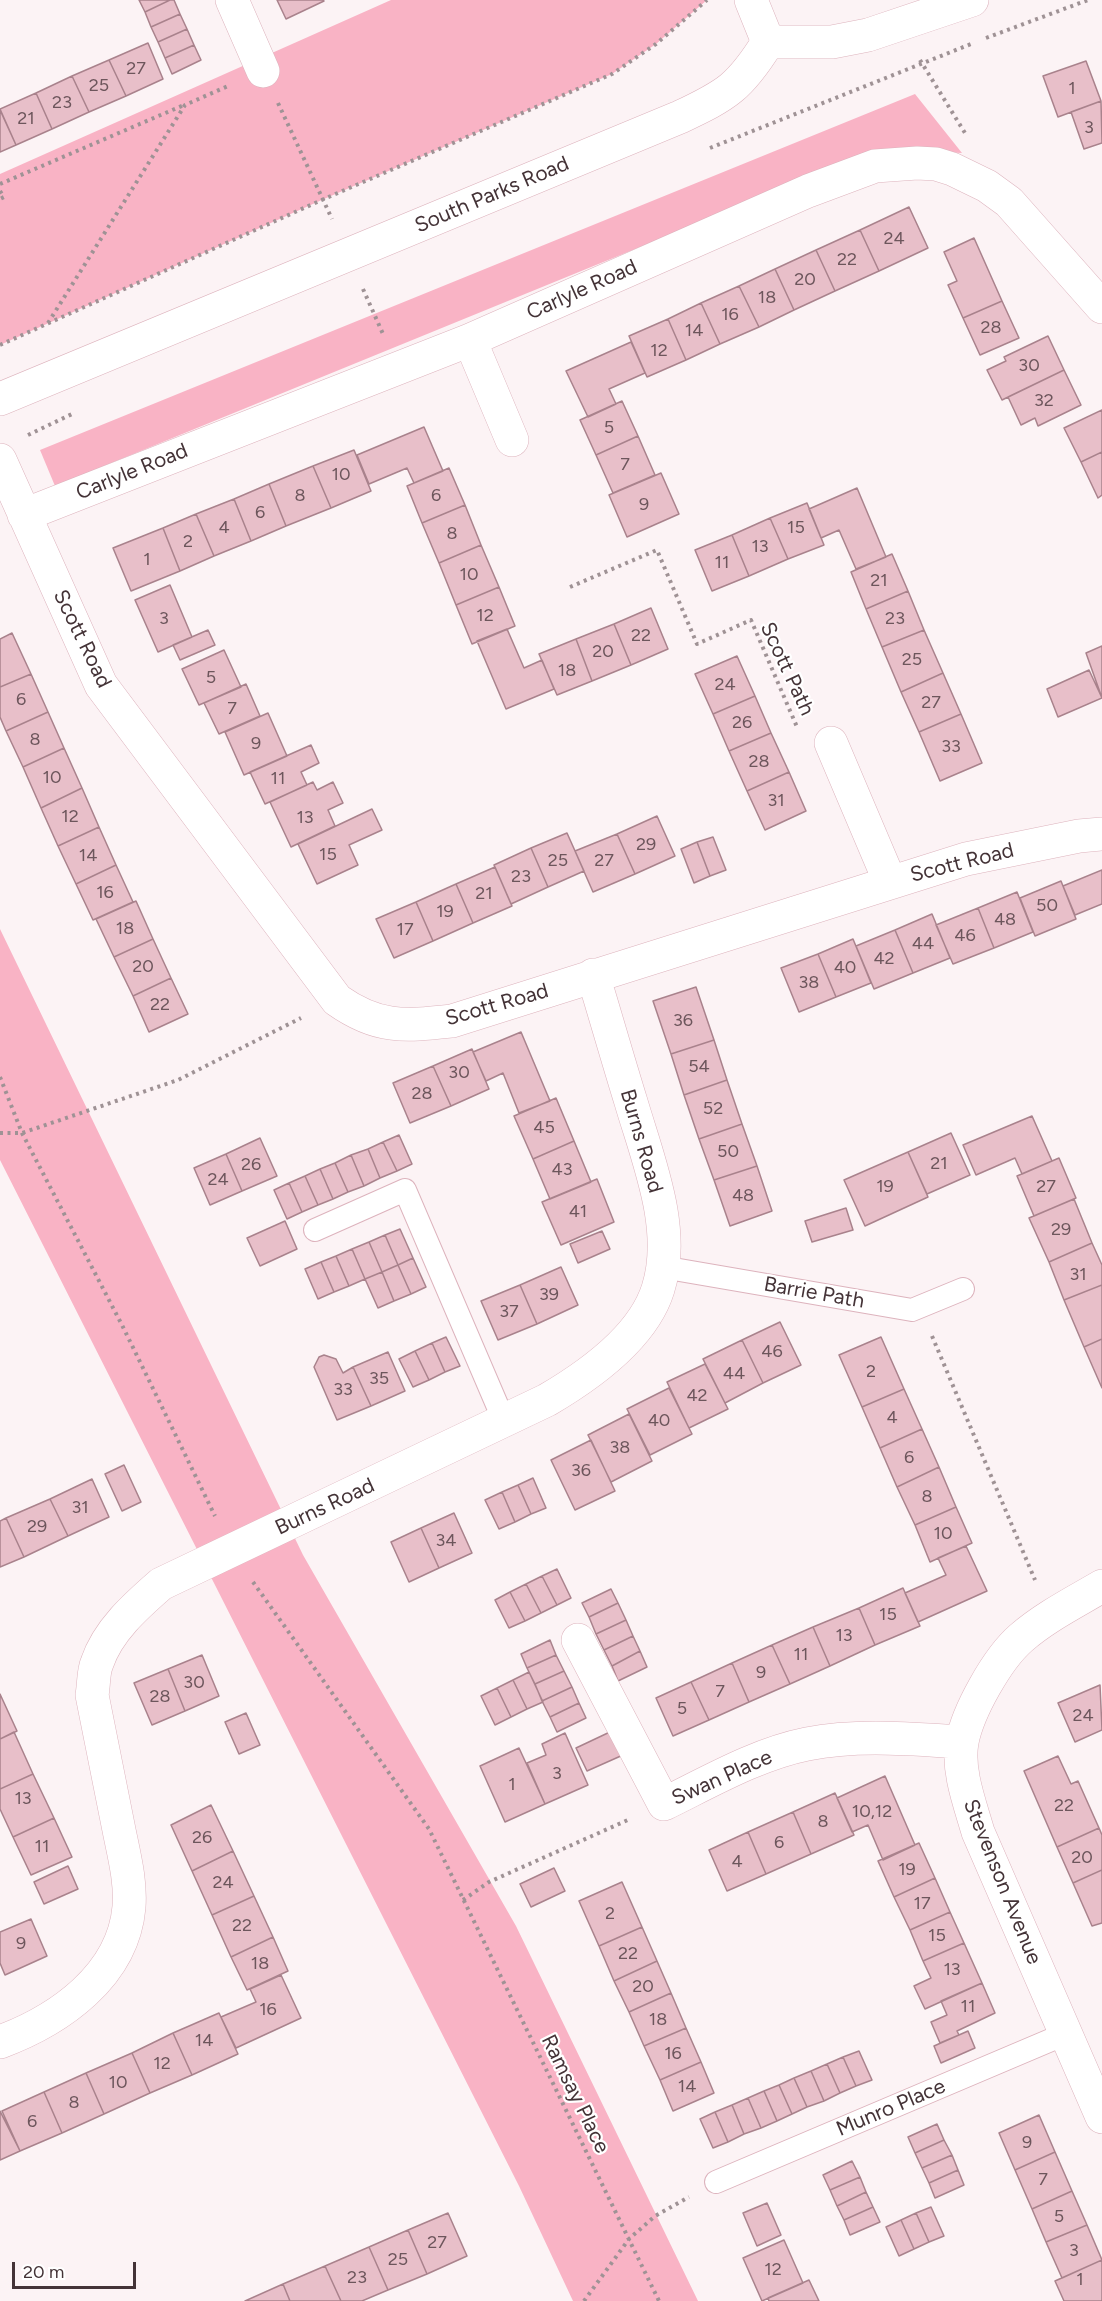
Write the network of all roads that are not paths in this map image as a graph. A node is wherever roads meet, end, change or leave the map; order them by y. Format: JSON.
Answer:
{"nodes":[{"id":1,"x":232,"y":0,"type":"edge"},
{"id":2,"x":751,"y":0,"type":"edge"},
{"id":3,"x":972,"y":0,"type":"edge"},
{"id":4,"x":768,"y":42,"type":"junction"},
{"id":5,"x":263,"y":71,"type":"road end"},
{"id":6,"x":1102,"y":307,"type":"edge"},
{"id":7,"x":470,"y":340,"type":"junction"},
{"id":8,"x":0,"y":399,"type":"edge"},
{"id":9,"x":512,"y":440,"type":"dead end"},
{"id":10,"x":10,"y":450,"type":"edge"},
{"id":11,"x":24,"y":515,"type":"junction"},
{"id":12,"x":831,"y":742,"type":"road end"},
{"id":13,"x":1102,"y":834,"type":"edge"},
{"id":14,"x":890,"y":882,"type":"junction"},
{"id":15,"x":593,"y":975,"type":"junction"},
{"id":16,"x":315,"y":1230,"type":"dead end"},
{"id":17,"x":662,"y":1266,"type":"junction"},
{"id":18,"x":963,"y":1289,"type":"dead end"},
{"id":19,"x":504,"y":1421,"type":"junction"},
{"id":20,"x":1102,"y":1586,"type":"edge"},
{"id":21,"x":578,"y":1640,"type":"dead end"},
{"id":22,"x":962,"y":1742,"type":"junction"},
{"id":23,"x":1065,"y":2034,"type":"junction"},
{"id":24,"x":0,"y":2042,"type":"edge"},
{"id":25,"x":1102,"y":2117,"type":"edge"},
{"id":26,"x":716,"y":2182,"type":"dead end"}],
"edges":[{"from":1,"to":5,"type":"street"},
{"from":2,"to":4,"type":"street"},
{"from":3,"to":4,"type":"street"},
{"from":4,"to":8,"type":"street","name":"South Parks Road"},
{"from":6,"to":7,"type":"street","name":"Carlyle Road"},
{"from":7,"to":9,"type":"street"},
{"from":7,"to":11,"type":"street","name":"Carlyle Road"},
{"from":10,"to":11,"type":"street","name":"Scott Road"},
{"from":11,"to":15,"type":"street","name":"Scott Road"},
{"from":12,"to":14,"type":"street"},
{"from":13,"to":14,"type":"street","name":"Scott Road"},
{"from":14,"to":15,"type":"street","name":"Scott Road"},
{"from":15,"to":17,"type":"street","name":"Burns Road"},
{"from":16,"to":19,"type":"lane"},
{"from":17,"to":18,"type":"lane","name":"Barrie Path"},
{"from":17,"to":19,"type":"street","name":"Burns Road"},
{"from":19,"to":24,"type":"street","name":"Burns Road"},
{"from":20,"to":22,"type":"street","name":"Stevenson Avenue"},
{"from":21,"to":22,"type":"street","name":"Swan Place"},
{"from":22,"to":23,"type":"street","name":"Stevenson Avenue"},
{"from":23,"to":25,"type":"street","name":"Stevenson Avenue"},
{"from":23,"to":26,"type":"lane","name":"Munro Place"}]}
